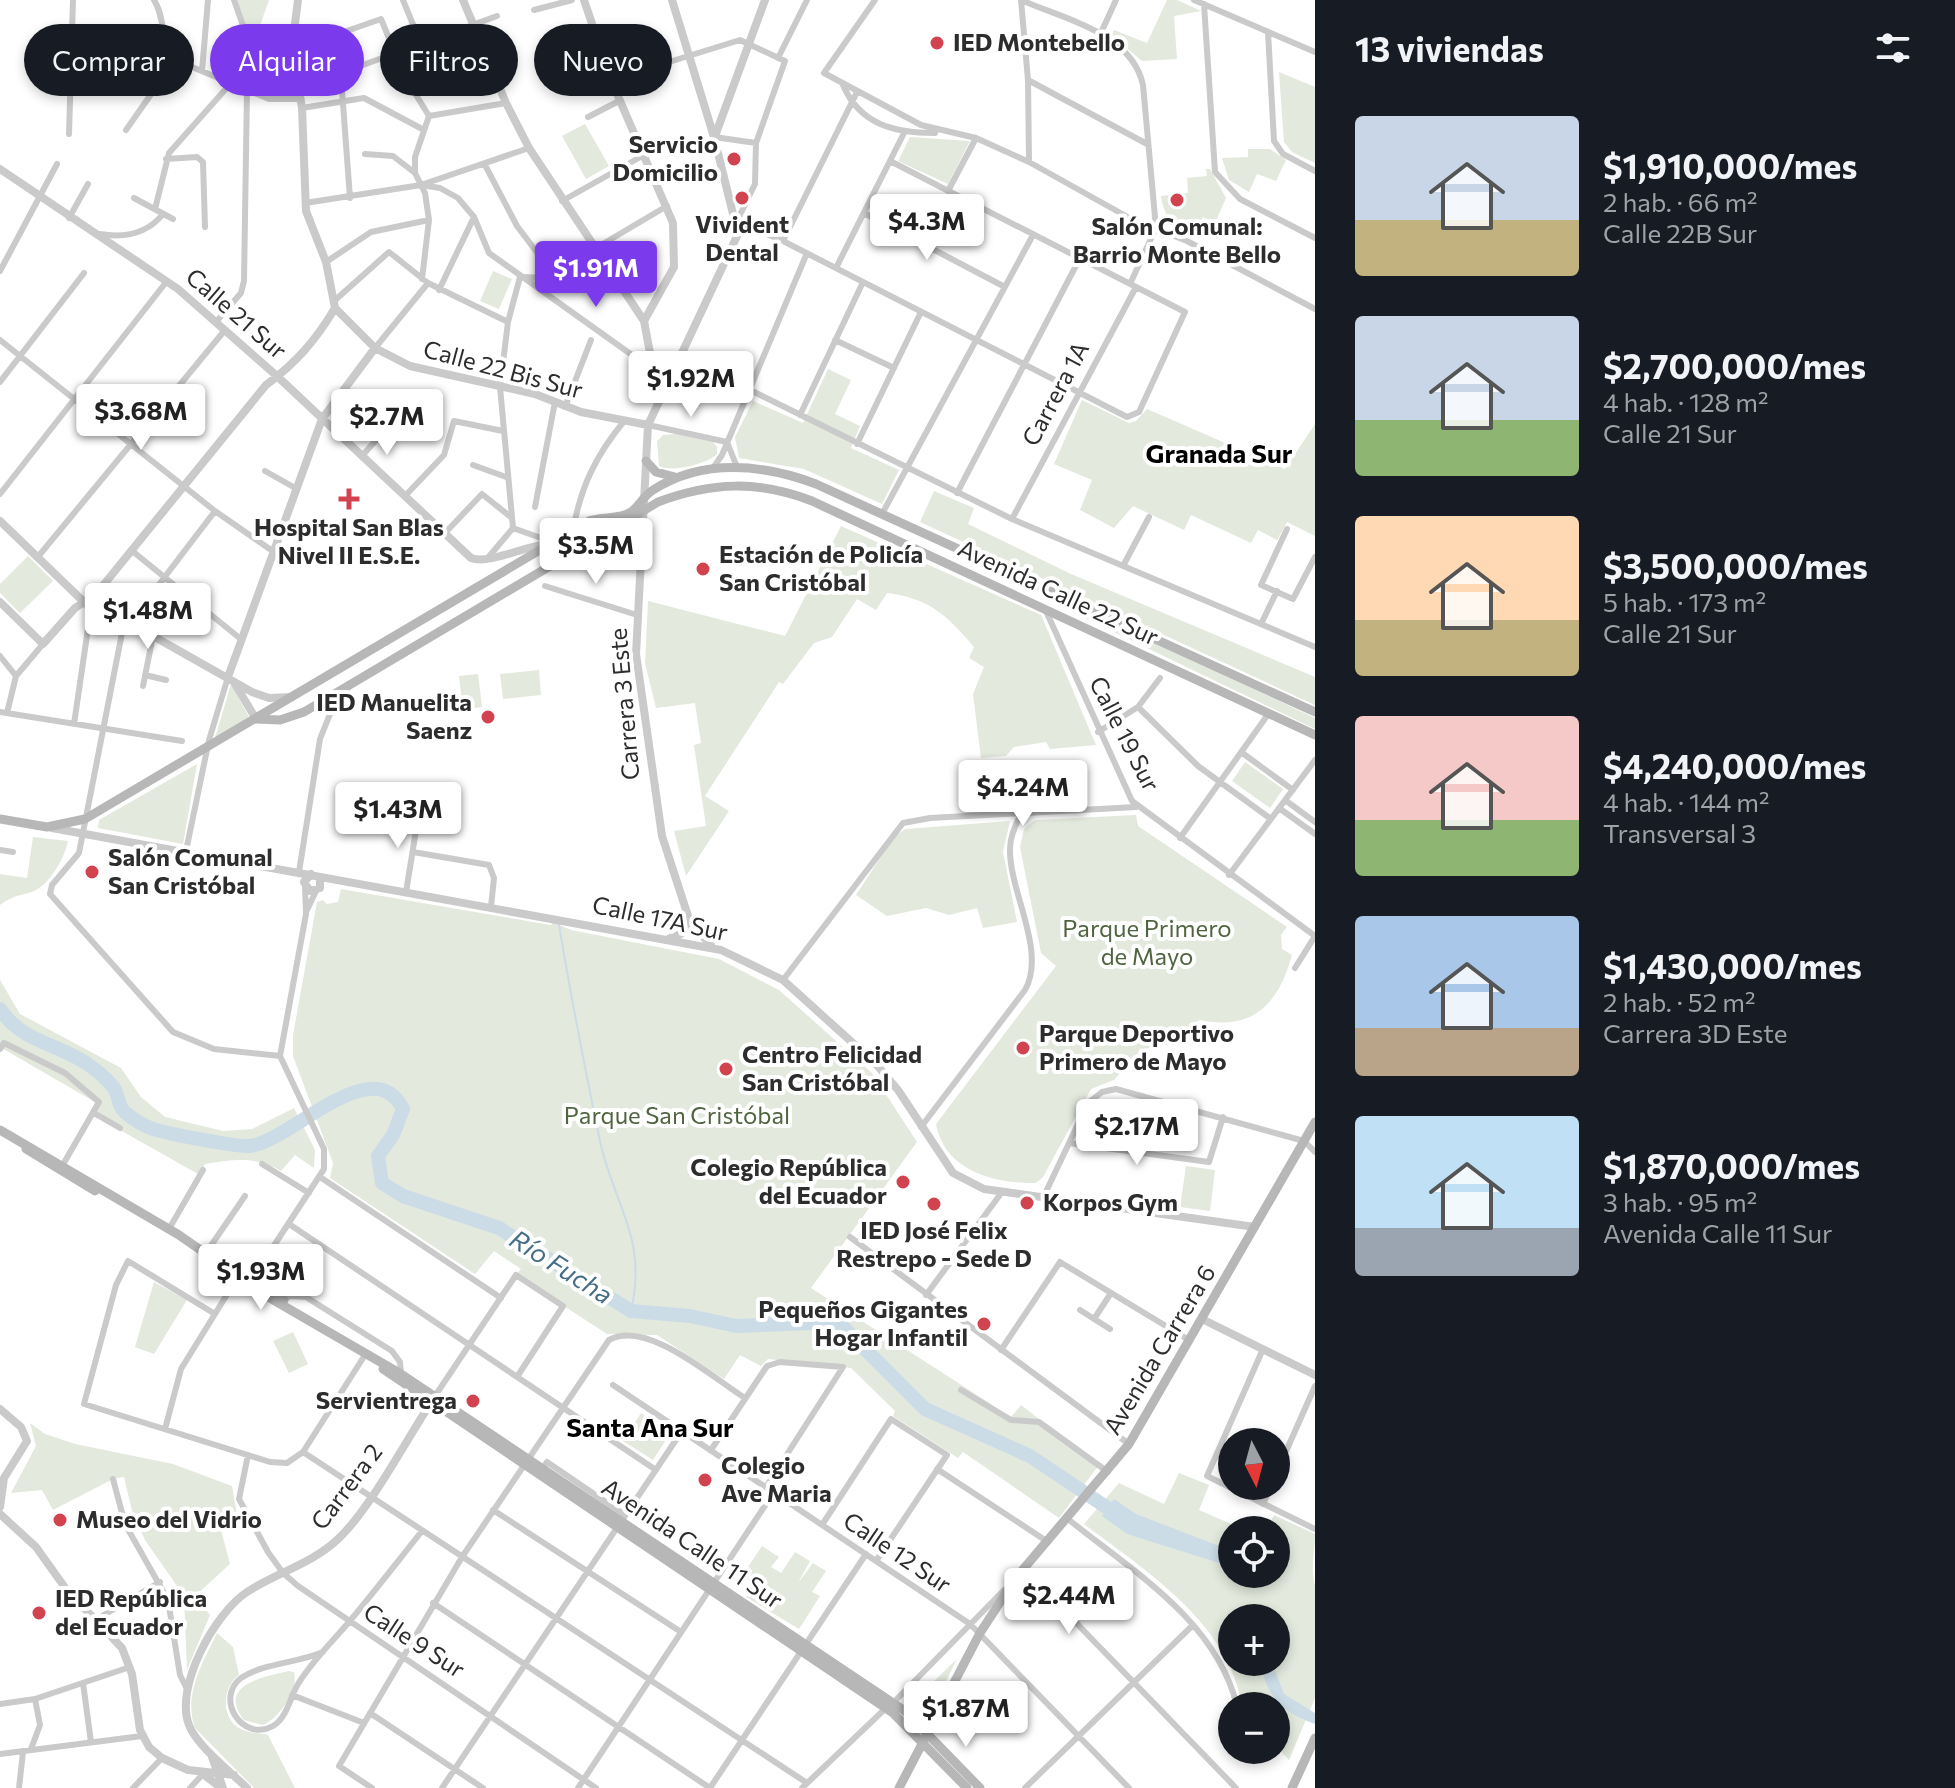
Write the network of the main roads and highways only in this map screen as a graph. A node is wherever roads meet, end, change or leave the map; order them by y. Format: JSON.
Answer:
{"nodes":[{"id":1,"x":646,"y":461,"type":"road end"},
{"id":2,"x":679,"y":477,"type":"junction"},
{"id":3,"x":613,"y":526,"type":"junction"},
{"id":4,"x":641,"y":543,"type":"road end"},
{"id":5,"x":1315,"y":712,"type":"edge"},
{"id":6,"x":256,"y":719,"type":"junction"},
{"id":7,"x":1315,"y":735,"type":"edge"},
{"id":8,"x":0,"y":819,"type":"edge"},
{"id":9,"x":1315,"y":1122,"type":"edge"},
{"id":10,"x":0,"y":1130,"type":"edge"},
{"id":11,"x":172,"y":1231,"type":"junction"},
{"id":12,"x":245,"y":1277,"type":"junction"},
{"id":13,"x":299,"y":1313,"type":"junction"},
{"id":14,"x":365,"y":1355,"type":"junction"},
{"id":15,"x":433,"y":1400,"type":"junction"},
{"id":16,"x":526,"y":1462,"type":"junction"},
{"id":17,"x":621,"y":1521,"type":"junction"},
{"id":18,"x":925,"y":1737,"type":"junction"},
{"id":19,"x":1315,"y":1738,"type":"edge"},
{"id":20,"x":899,"y":1788,"type":"edge"},
{"id":21,"x":967,"y":1788,"type":"edge"},
{"id":22,"x":980,"y":1788,"type":"edge"},
{"id":23,"x":1292,"y":1788,"type":"edge"}],
"edges":[{"from":1,"to":2,"type":"main road"},
{"from":2,"to":5,"type":"main road","name":"Avenida Calle 22 Sur"},
{"from":2,"to":6,"type":"main road","name":"Avenida Calle 22 Sur"},
{"from":3,"to":4,"type":"main road"},
{"from":3,"to":6,"type":"main road","name":"Avenida Calle 22 Sur"},
{"from":3,"to":7,"type":"main road","name":"Avenida Calle 22 Sur"},
{"from":6,"to":8,"type":"main road","name":"Avenida Calle 22 Sur"},
{"from":9,"to":18,"type":"main road","name":"Avenida Carrera 6"},
{"from":10,"to":11,"type":"main road","name":"Avenida Calle 11 Sur"},
{"from":11,"to":12,"type":"main road","name":"Avenida Calle 11 Sur"},
{"from":11,"to":12,"type":"main road","name":"Avenida Calle 11 Sur"},
{"from":12,"to":13,"type":"main road","name":"Avenida Calle 11 Sur"},
{"from":12,"to":13,"type":"main road","name":"Avenida Calle 11 Sur"},
{"from":13,"to":14,"type":"main road","name":"Avenida Calle 11 Sur"},
{"from":14,"to":15,"type":"main road","name":"Avenida Calle 11 Sur"},
{"from":14,"to":15,"type":"main road","name":"Avenida Calle 11 Sur"},
{"from":15,"to":16,"type":"main road","name":"Avenida Calle 11 Sur"},
{"from":16,"to":17,"type":"main road","name":"Avenida Calle 11 Sur"},
{"from":16,"to":17,"type":"main road","name":"Avenida Calle 11 Sur"},
{"from":17,"to":18,"type":"main road","name":"Avenida Calle 11 Sur"},
{"from":18,"to":20,"type":"main road","name":"Avenida Carrera 6"},
{"from":18,"to":21,"type":"main road","name":"Avenida Calle 11 Sur"},
{"from":18,"to":22,"type":"main road","name":"Avenida Calle 11 Sur"},
{"from":19,"to":23,"type":"main road"}]}
